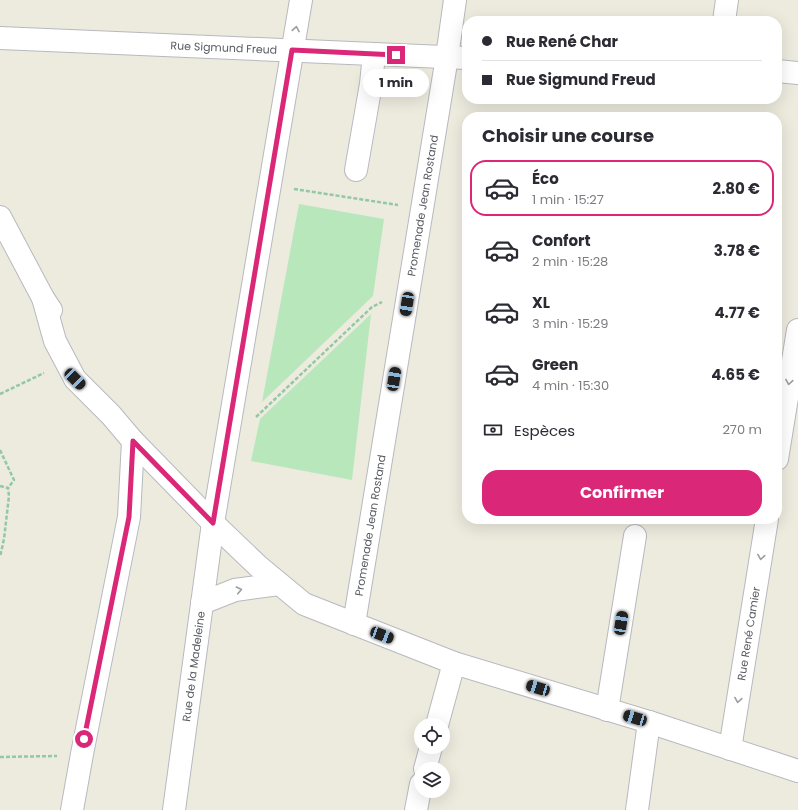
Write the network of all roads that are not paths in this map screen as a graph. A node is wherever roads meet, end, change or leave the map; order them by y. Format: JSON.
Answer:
{"nodes":[{"id":1,"x":301,"y":0,"type":"edge"},
{"id":2,"x":455,"y":0,"type":"edge"},
{"id":3,"x":727,"y":0,"type":"edge"},
{"id":4,"x":725,"y":16,"type":"edge"},
{"id":5,"x":0,"y":38,"type":"edge"},
{"id":6,"x":292,"y":50,"type":"junction"},
{"id":7,"x":374,"y":54,"type":"junction"},
{"id":8,"x":457,"y":58,"type":"edge"},
{"id":9,"x":782,"y":72,"type":"edge"},
{"id":10,"x":798,"y":73,"type":"edge"},
{"id":11,"x":356,"y":170,"type":"dead end"},
{"id":12,"x":0,"y":217,"type":"edge"},
{"id":13,"x":43,"y":298,"type":"junction"},
{"id":14,"x":798,"y":330,"type":"edge"},
{"id":15,"x":111,"y":415,"type":"junction"},
{"id":16,"x":782,"y":428,"type":"edge"},
{"id":17,"x":133,"y":441,"type":"junction"},
{"id":18,"x":213,"y":523,"type":"junction"},
{"id":19,"x":766,"y":524,"type":"edge"},
{"id":20,"x":635,"y":536,"type":"dead end"},
{"id":21,"x":279,"y":584,"type":"junction"},
{"id":22,"x":202,"y":604,"type":"junction"},
{"id":23,"x":354,"y":624,"type":"junction"},
{"id":24,"x":454,"y":663,"type":"junction"},
{"id":25,"x":607,"y":710,"type":"junction"},
{"id":26,"x":439,"y":718,"type":"edge"},
{"id":27,"x":649,"y":722,"type":"junction"},
{"id":28,"x":730,"y":748,"type":"junction"},
{"id":29,"x":798,"y":771,"type":"edge"},
{"id":30,"x":418,"y":798,"type":"edge"},
{"id":31,"x":72,"y":810,"type":"edge"},
{"id":32,"x":174,"y":810,"type":"edge"},
{"id":33,"x":416,"y":810,"type":"edge"},
{"id":34,"x":637,"y":810,"type":"edge"}],
"edges":[{"from":6,"to":1,"type":"street","one_way":true},
{"from":2,"to":8,"type":"street","name":"Promenade Jean Rostand"},
{"from":3,"to":4,"type":"street"},
{"from":5,"to":6,"type":"street","name":"Rue Sigmund Freud"},
{"from":6,"to":7,"type":"street","name":"Rue Sigmund Freud"},
{"from":6,"to":18,"type":"street"},
{"from":7,"to":8,"type":"street","name":"Rue Sigmund Freud"},
{"from":7,"to":11,"type":"street"},
{"from":8,"to":23,"type":"street","name":"Promenade Jean Rostand"},
{"from":9,"to":10,"type":"street"},
{"from":12,"to":13,"type":"street"},
{"from":13,"to":15,"type":"street"},
{"from":13,"to":15,"type":"street"},
{"from":14,"to":16,"type":"street","one_way":true},
{"from":15,"to":17,"type":"street"},
{"from":17,"to":18,"type":"street"},
{"from":17,"to":31,"type":"street"},
{"from":18,"to":21,"type":"street"},
{"from":18,"to":22,"type":"street","name":"Rue de la Madeleine"},
{"from":19,"to":28,"type":"street","name":"Rue René Camier","one_way":true},
{"from":20,"to":25,"type":"street"},
{"from":22,"to":21,"type":"street","one_way":true},
{"from":21,"to":23,"type":"street"},
{"from":22,"to":32,"type":"street","name":"Rue de la Madeleine"},
{"from":23,"to":24,"type":"street"},
{"from":24,"to":25,"type":"street"},
{"from":24,"to":26,"type":"street"},
{"from":25,"to":27,"type":"street"},
{"from":27,"to":28,"type":"street"},
{"from":27,"to":34,"type":"street"},
{"from":28,"to":29,"type":"street"},
{"from":30,"to":33,"type":"street"}]}
